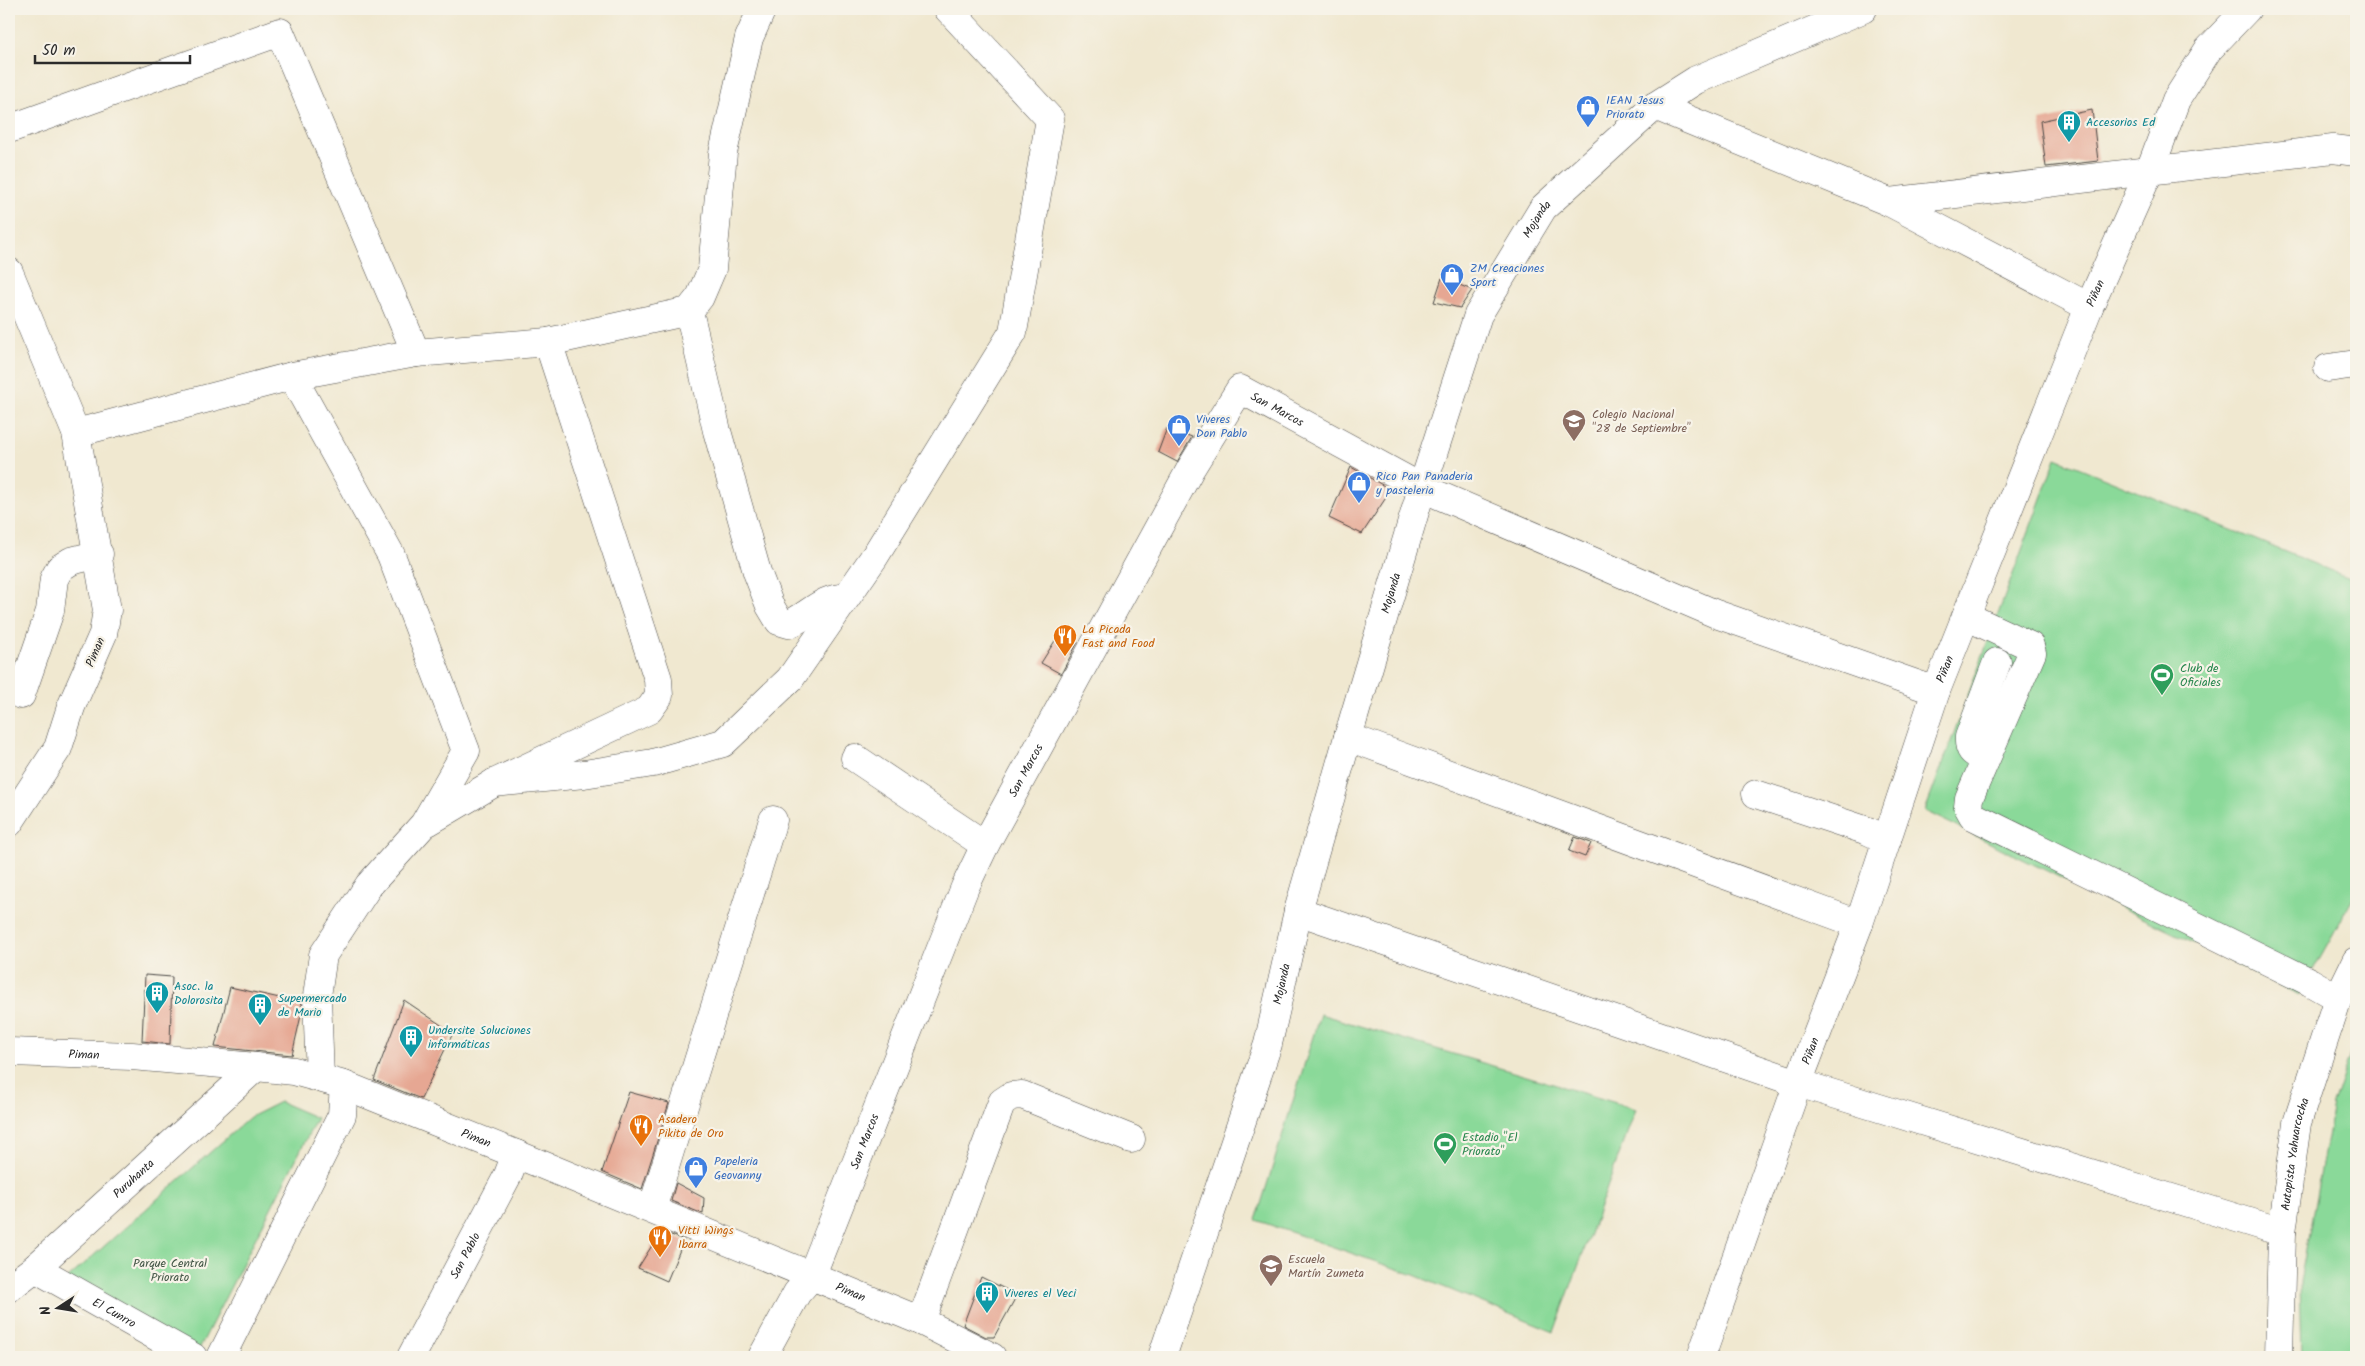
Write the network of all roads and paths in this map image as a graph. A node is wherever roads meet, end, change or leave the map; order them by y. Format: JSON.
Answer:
{"nodes":[{"id":1,"x":762,"y":9,"type":"edge"},
{"id":2,"x":948,"y":9,"type":"edge"},
{"id":3,"x":1863,"y":9,"type":"edge"},
{"id":4,"x":2247,"y":9,"type":"edge"},
{"id":5,"x":1655,"y":106,"type":"junction"},
{"id":6,"x":9,"y":129,"type":"edge"},
{"id":7,"x":2356,"y":152,"type":"edge"},
{"id":8,"x":2150,"y":170,"type":"junction"},
{"id":9,"x":1889,"y":202,"type":"junction"},
{"id":10,"x":9,"y":272,"type":"edge"},
{"id":11,"x":2089,"y":307,"type":"junction"},
{"id":12,"x":689,"y":311,"type":"junction"},
{"id":13,"x":548,"y":342,"type":"junction"},
{"id":14,"x":416,"y":353,"type":"junction"},
{"id":15,"x":2356,"y":364,"type":"edge"},
{"id":16,"x":2328,"y":368,"type":"dead end"},
{"id":17,"x":292,"y":376,"type":"junction"},
{"id":18,"x":76,"y":433,"type":"junction"},
{"id":19,"x":1422,"y":488,"type":"junction"},
{"id":20,"x":99,"y":554,"type":"junction"},
{"id":21,"x":846,"y":598,"type":"junction"},
{"id":22,"x":1966,"y":616,"type":"junction"},
{"id":23,"x":1996,"y":662,"type":"dead end"},
{"id":24,"x":1936,"y":691,"type":"junction"},
{"id":25,"x":21,"y":695,"type":"dead end"},
{"id":26,"x":1348,"y":737,"type":"junction"},
{"id":27,"x":854,"y":758,"type":"dead end"},
{"id":28,"x":1984,"y":759,"type":"junction"},
{"id":29,"x":494,"y":783,"type":"junction"},
{"id":30,"x":1756,"y":794,"type":"dead end"},
{"id":31,"x":773,"y":820,"type":"dead end"},
{"id":32,"x":9,"y":823,"type":"edge"},
{"id":33,"x":424,"y":824,"type":"junction"},
{"id":34,"x":1887,"y":840,"type":"junction"},
{"id":35,"x":985,"y":845,"type":"junction"},
{"id":36,"x":1298,"y":912,"type":"junction"},
{"id":37,"x":1859,"y":924,"type":"junction"},
{"id":38,"x":2356,"y":961,"type":"edge"},
{"id":39,"x":2338,"y":998,"type":"junction"},
{"id":40,"x":9,"y":1052,"type":"edge"},
{"id":41,"x":256,"y":1067,"type":"junction"},
{"id":42,"x":332,"y":1082,"type":"junction"},
{"id":43,"x":1798,"y":1083,"type":"junction"},
{"id":44,"x":1131,"y":1139,"type":"dead end"},
{"id":45,"x":516,"y":1154,"type":"junction"},
{"id":46,"x":652,"y":1209,"type":"junction"},
{"id":47,"x":2282,"y":1232,"type":"junction"},
{"id":48,"x":35,"y":1268,"type":"junction"},
{"id":49,"x":811,"y":1277,"type":"junction"},
{"id":50,"x":9,"y":1288,"type":"edge"},
{"id":51,"x":921,"y":1321,"type":"junction"},
{"id":52,"x":193,"y":1357,"type":"edge"},
{"id":53,"x":221,"y":1357,"type":"edge"},
{"id":54,"x":411,"y":1357,"type":"edge"},
{"id":55,"x":762,"y":1357,"type":"edge"},
{"id":56,"x":992,"y":1357,"type":"edge"},
{"id":57,"x":1162,"y":1357,"type":"edge"},
{"id":58,"x":1701,"y":1357,"type":"edge"},
{"id":59,"x":2279,"y":1357,"type":"edge"}],
"edges":[{"from":1,"to":12,"type":"street"},
{"from":2,"to":21,"type":"street"},
{"from":3,"to":5,"type":"street","name":"Mojanda"},
{"from":4,"to":8,"type":"street","name":"Piñan"},
{"from":5,"to":9,"type":"street"},
{"from":5,"to":19,"type":"street","name":"Mojanda"},
{"from":6,"to":14,"type":"street"},
{"from":7,"to":8,"type":"street"},
{"from":8,"to":9,"type":"street"},
{"from":8,"to":11,"type":"street","name":"Piñan"},
{"from":9,"to":11,"type":"street"},
{"from":10,"to":18,"type":"street","name":"Piman"},
{"from":11,"to":22,"type":"street","name":"Piñan"},
{"from":12,"to":13,"type":"street"},
{"from":12,"to":21,"type":"street"},
{"from":13,"to":14,"type":"street"},
{"from":13,"to":29,"type":"street"},
{"from":14,"to":17,"type":"street"},
{"from":15,"to":16,"type":"street"},
{"from":17,"to":18,"type":"street"},
{"from":17,"to":33,"type":"street"},
{"from":18,"to":20,"type":"street","name":"Piman"},
{"from":19,"to":24,"type":"street"},
{"from":19,"to":26,"type":"street","name":"Mojanda"},
{"from":19,"to":35,"type":"street","name":"San Marcos"},
{"from":20,"to":25,"type":"street"},
{"from":20,"to":32,"type":"street","name":"Piman"},
{"from":21,"to":29,"type":"street"},
{"from":22,"to":24,"type":"street","name":"Piñan"},
{"from":22,"to":28,"type":"street"},
{"from":23,"to":28,"type":"street"},
{"from":24,"to":34,"type":"street","name":"Piñan"},
{"from":26,"to":36,"type":"street","name":"Mojanda"},
{"from":26,"to":37,"type":"street"},
{"from":27,"to":35,"type":"street"},
{"from":28,"to":39,"type":"street"},
{"from":29,"to":33,"type":"street"},
{"from":30,"to":34,"type":"street"},
{"from":31,"to":46,"type":"street"},
{"from":33,"to":42,"type":"street"},
{"from":34,"to":37,"type":"street","name":"Piñan"},
{"from":35,"to":49,"type":"street","name":"San Marcos"},
{"from":36,"to":43,"type":"street"},
{"from":36,"to":57,"type":"street","name":"Mojanda"},
{"from":37,"to":43,"type":"street","name":"Piñan"},
{"from":38,"to":39,"type":"street","name":"Autopista Yahuarcocha"},
{"from":39,"to":47,"type":"street","name":"Autopista Yahuarcocha"},
{"from":40,"to":41,"type":"street","name":"Piman"},
{"from":41,"to":42,"type":"street","name":"Piman"},
{"from":41,"to":48,"type":"street","name":"Puruhanta"},
{"from":42,"to":45,"type":"street","name":"Piman"},
{"from":42,"to":53,"type":"street"},
{"from":43,"to":47,"type":"street"},
{"from":43,"to":58,"type":"street","name":"Piñan"},
{"from":44,"to":51,"type":"street"},
{"from":45,"to":46,"type":"street","name":"Piman"},
{"from":45,"to":54,"type":"street","name":"San Pablo"},
{"from":46,"to":49,"type":"street","name":"Piman"},
{"from":47,"to":59,"type":"street","name":"Autopista Yahuarcocha"},
{"from":48,"to":50,"type":"street","name":"Puruhanta"},
{"from":48,"to":52,"type":"street","name":"El Cunrro"},
{"from":49,"to":51,"type":"street","name":"Piman"},
{"from":49,"to":55,"type":"street","name":"San Marcos"},
{"from":51,"to":56,"type":"street","name":"Piman"}]}
